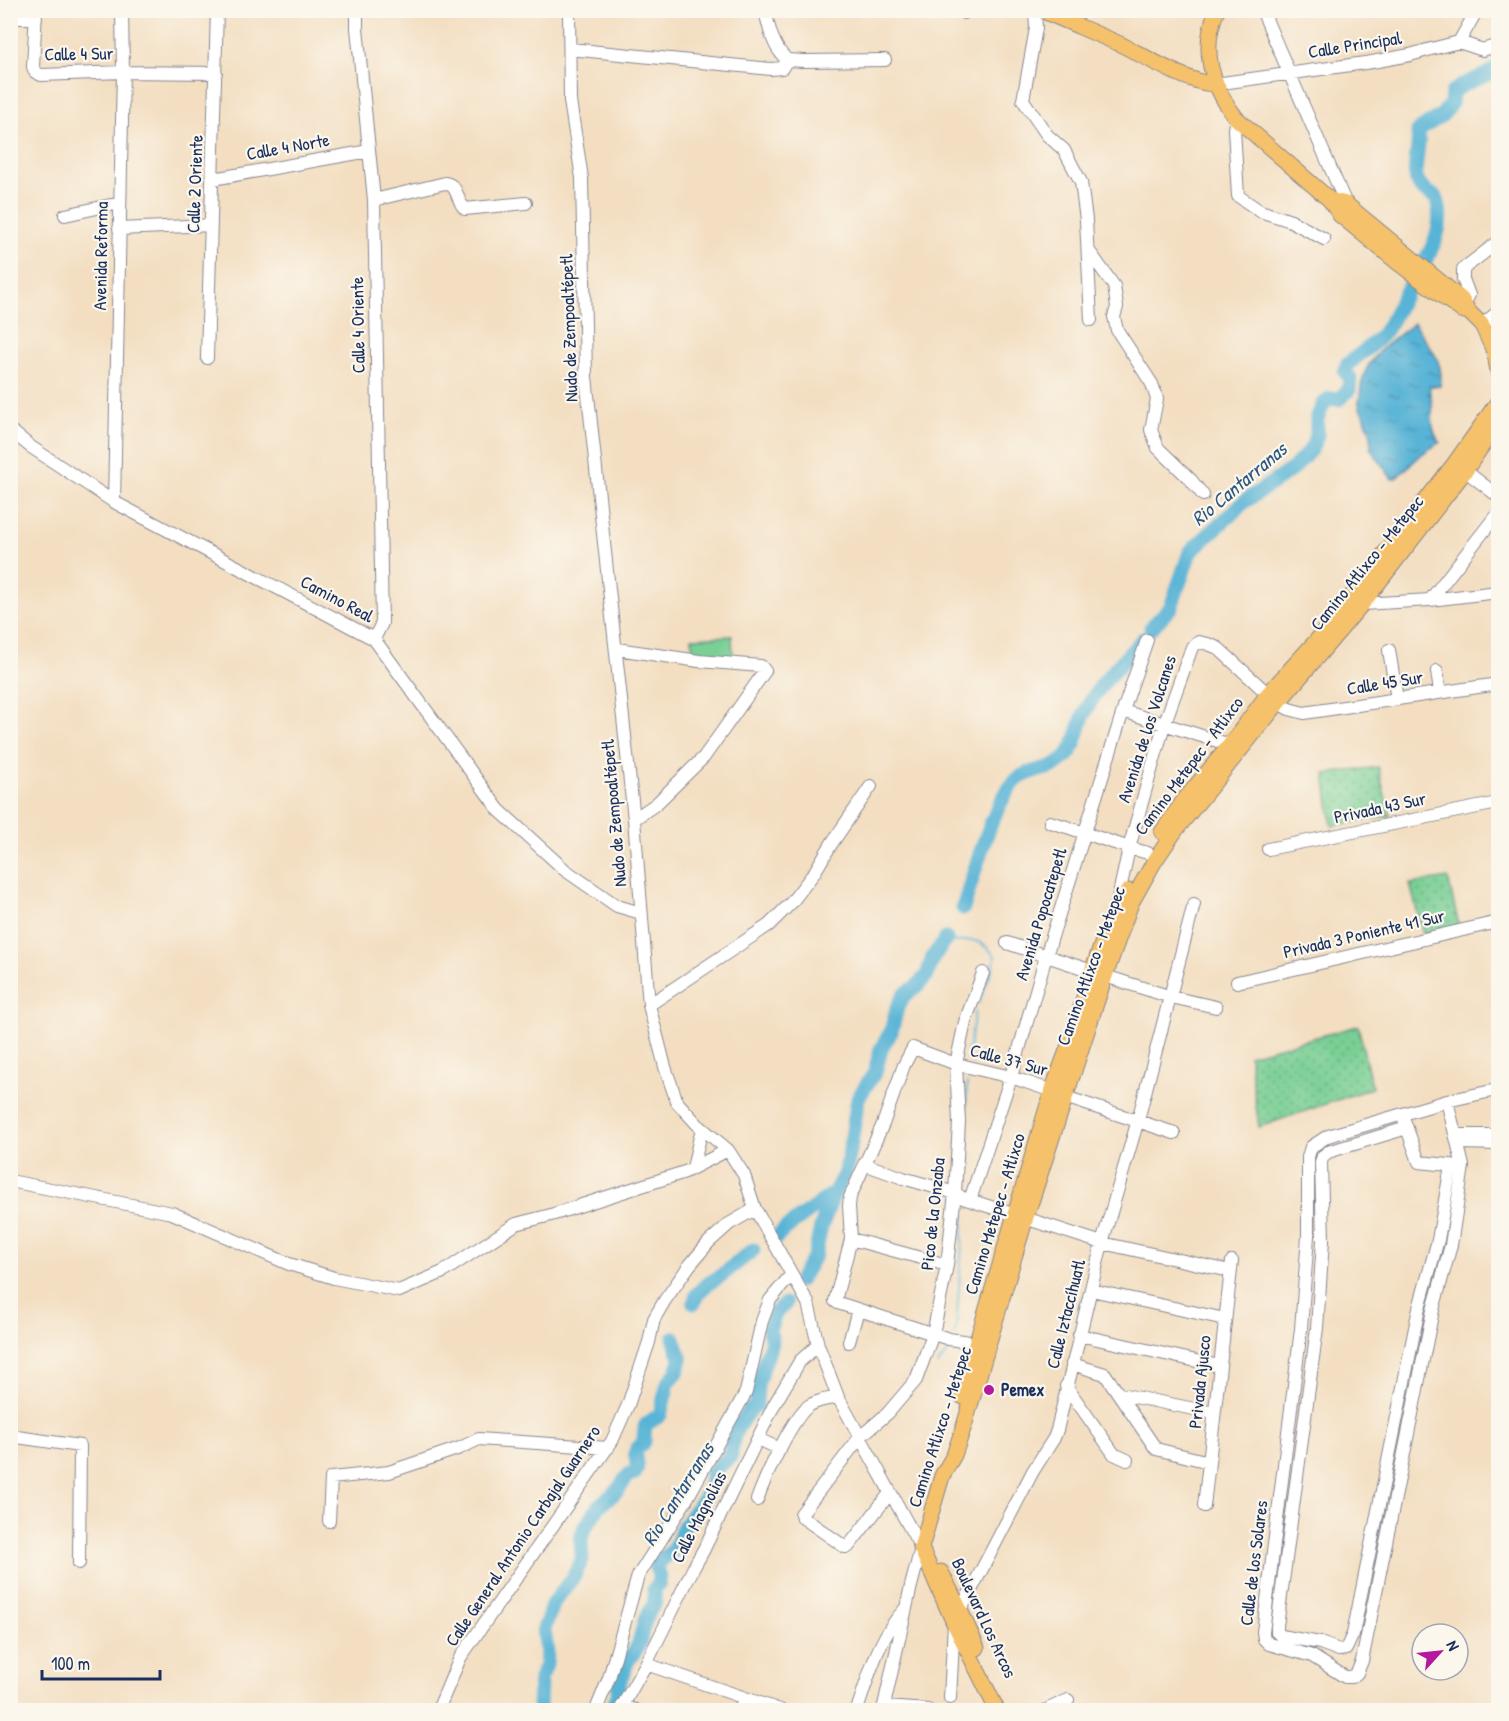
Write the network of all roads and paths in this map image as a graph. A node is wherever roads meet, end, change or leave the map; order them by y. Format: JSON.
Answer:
{"nodes":[{"id":1,"x":122,"y":10,"type":"edge"},
{"id":2,"x":218,"y":10,"type":"edge"},
{"id":3,"x":357,"y":10,"type":"edge"},
{"id":4,"x":569,"y":10,"type":"edge"},
{"id":5,"x":765,"y":10,"type":"edge"},
{"id":6,"x":1035,"y":10,"type":"edge"},
{"id":7,"x":1041,"y":10,"type":"edge"},
{"id":8,"x":1217,"y":10,"type":"edge"},
{"id":9,"x":1262,"y":10,"type":"edge"},
{"id":10,"x":1478,"y":10,"type":"edge"},
{"id":11,"x":36,"y":14,"type":"edge"},
{"id":12,"x":10,"y":18,"type":"edge"},
{"id":13,"x":1460,"y":42,"type":"junction"},
{"id":14,"x":1498,"y":45,"type":"edge"},
{"id":15,"x":570,"y":49,"type":"junction"},
{"id":16,"x":787,"y":60,"type":"junction"},
{"id":17,"x":885,"y":60,"type":"dead end"},
{"id":18,"x":123,"y":72,"type":"junction"},
{"id":19,"x":216,"y":73,"type":"junction"},
{"id":20,"x":1290,"y":74,"type":"junction"},
{"id":21,"x":1215,"y":84,"type":"junction"},
{"id":22,"x":1236,"y":118,"type":"junction"},
{"id":23,"x":369,"y":151,"type":"junction"},
{"id":24,"x":213,"y":179,"type":"junction"},
{"id":25,"x":374,"y":201,"type":"junction"},
{"id":26,"x":120,"y":203,"type":"junction"},
{"id":27,"x":526,"y":203,"type":"dead end"},
{"id":28,"x":1343,"y":210,"type":"junction"},
{"id":29,"x":65,"y":215,"type":"dead end"},
{"id":30,"x":211,"y":225,"type":"junction"},
{"id":31,"x":119,"y":230,"type":"junction"},
{"id":32,"x":1324,"y":240,"type":"dead end"},
{"id":33,"x":1498,"y":242,"type":"edge"},
{"id":34,"x":1088,"y":250,"type":"junction"},
{"id":35,"x":1465,"y":309,"type":"junction"},
{"id":36,"x":1498,"y":312,"type":"edge"},
{"id":37,"x":1090,"y":320,"type":"dead end"},
{"id":38,"x":1482,"y":325,"type":"junction"},
{"id":39,"x":207,"y":358,"type":"dead end"},
{"id":40,"x":1498,"y":372,"type":"edge"},
{"id":41,"x":1496,"y":413,"type":"edge"},
{"id":42,"x":10,"y":430,"type":"edge"},
{"id":43,"x":1460,"y":467,"type":"junction"},
{"id":44,"x":1203,"y":495,"type":"dead end"},
{"id":45,"x":1498,"y":496,"type":"edge"},
{"id":46,"x":114,"y":502,"type":"junction"},
{"id":47,"x":1498,"y":513,"type":"edge"},
{"id":48,"x":1402,"y":542,"type":"junction"},
{"id":49,"x":1498,"y":592,"type":"edge"},
{"id":50,"x":1430,"y":600,"type":"junction"},
{"id":51,"x":1362,"y":604,"type":"junction"},
{"id":52,"x":374,"y":639,"type":"junction"},
{"id":53,"x":1147,"y":640,"type":"dead end"},
{"id":54,"x":617,"y":649,"type":"junction"},
{"id":55,"x":1389,"y":650,"type":"dead end"},
{"id":56,"x":1437,"y":671,"type":"dead end"},
{"id":57,"x":1498,"y":684,"type":"edge"},
{"id":58,"x":1440,"y":692,"type":"junction"},
{"id":59,"x":1270,"y":696,"type":"junction"},
{"id":60,"x":1397,"y":699,"type":"junction"},
{"id":61,"x":1123,"y":711,"type":"junction"},
{"id":62,"x":1164,"y":725,"type":"junction"},
{"id":63,"x":1230,"y":745,"type":"junction"},
{"id":64,"x":871,"y":786,"type":"dead end"},
{"id":65,"x":1498,"y":803,"type":"edge"},
{"id":66,"x":634,"y":819,"type":"junction"},
{"id":67,"x":1050,"y":822,"type":"dead end"},
{"id":68,"x":1086,"y":832,"type":"junction"},
{"id":69,"x":1129,"y":848,"type":"junction"},
{"id":70,"x":1268,"y":849,"type":"dead end"},
{"id":71,"x":1148,"y":853,"type":"junction"},
{"id":72,"x":1194,"y":904,"type":"dead end"},
{"id":73,"x":1115,"y":909,"type":"junction"},
{"id":74,"x":641,"y":913,"type":"junction"},
{"id":75,"x":1498,"y":922,"type":"edge"},
{"id":76,"x":1007,"y":943,"type":"dead end"},
{"id":77,"x":1046,"y":956,"type":"junction"},
{"id":78,"x":983,"y":973,"type":"dead end"},
{"id":79,"x":1099,"y":973,"type":"junction"},
{"id":80,"x":1237,"y":982,"type":"dead end"},
{"id":81,"x":1171,"y":997,"type":"junction"},
{"id":82,"x":649,"y":1005,"type":"junction"},
{"id":83,"x":1216,"y":1007,"type":"dead end"},
{"id":84,"x":956,"y":1064,"type":"junction"},
{"id":85,"x":1011,"y":1077,"type":"junction"},
{"id":86,"x":1496,"y":1090,"type":"dead end"},
{"id":87,"x":1058,"y":1094,"type":"junction"},
{"id":88,"x":1447,"y":1101,"type":"junction"},
{"id":89,"x":1403,"y":1114,"type":"junction"},
{"id":90,"x":1138,"y":1120,"type":"junction"},
{"id":91,"x":702,"y":1128,"type":"junction"},
{"id":92,"x":1407,"y":1128,"type":"junction"},
{"id":93,"x":1174,"y":1133,"type":"dead end"},
{"id":94,"x":1498,"y":1135,"type":"edge"},
{"id":95,"x":1457,"y":1139,"type":"junction"},
{"id":96,"x":1498,"y":1144,"type":"edge"},
{"id":97,"x":728,"y":1150,"type":"junction"},
{"id":98,"x":864,"y":1164,"type":"junction"},
{"id":99,"x":1457,"y":1166,"type":"junction"},
{"id":100,"x":693,"y":1168,"type":"junction"},
{"id":101,"x":10,"y":1181,"type":"edge"},
{"id":102,"x":955,"y":1192,"type":"junction"},
{"id":103,"x":970,"y":1200,"type":"junction"},
{"id":104,"x":755,"y":1209,"type":"junction"},
{"id":105,"x":1021,"y":1215,"type":"junction"},
{"id":106,"x":851,"y":1239,"type":"junction"},
{"id":107,"x":1102,"y":1243,"type":"junction"},
{"id":108,"x":947,"y":1265,"type":"junction"},
{"id":109,"x":791,"y":1275,"type":"junction"},
{"id":110,"x":1091,"y":1290,"type":"junction"},
{"id":111,"x":1419,"y":1308,"type":"junction"},
{"id":112,"x":858,"y":1310,"type":"junction"},
{"id":113,"x":1433,"y":1310,"type":"junction"},
{"id":114,"x":1225,"y":1319,"type":"junction"},
{"id":115,"x":1317,"y":1328,"type":"junction"},
{"id":116,"x":1301,"y":1329,"type":"junction"},
{"id":117,"x":933,"y":1334,"type":"junction"},
{"id":118,"x":1079,"y":1335,"type":"junction"},
{"id":119,"x":849,"y":1342,"type":"dead end"},
{"id":120,"x":982,"y":1344,"type":"junction"},
{"id":121,"x":818,"y":1345,"type":"junction"},
{"id":122,"x":1072,"y":1364,"type":"junction"},
{"id":123,"x":1219,"y":1366,"type":"junction"},
{"id":124,"x":1066,"y":1386,"type":"junction"},
{"id":125,"x":1120,"y":1394,"type":"junction"},
{"id":126,"x":838,"y":1397,"type":"junction"},
{"id":127,"x":1215,"y":1413,"type":"junction"},
{"id":128,"x":10,"y":1436,"type":"edge"},
{"id":129,"x":860,"y":1437,"type":"junction"},
{"id":130,"x":758,"y":1439,"type":"junction"},
{"id":131,"x":608,"y":1448,"type":"junction"},
{"id":132,"x":780,"y":1449,"type":"junction"},
{"id":133,"x":1127,"y":1460,"type":"dead end"},
{"id":134,"x":1209,"y":1462,"type":"junction"},
{"id":135,"x":942,"y":1476,"type":"joint"},
{"id":136,"x":890,"y":1492,"type":"junction"},
{"id":137,"x":757,"y":1500,"type":"dead end"},
{"id":138,"x":1204,"y":1506,"type":"dead end"},
{"id":139,"x":1278,"y":1514,"type":"junction"},
{"id":140,"x":1292,"y":1517,"type":"junction"},
{"id":141,"x":328,"y":1521,"type":"dead end"},
{"id":142,"x":1382,"y":1526,"type":"junction"},
{"id":143,"x":921,"y":1545,"type":"junction"},
{"id":144,"x":79,"y":1563,"type":"dead end"},
{"id":145,"x":906,"y":1608,"type":"junction"},
{"id":146,"x":957,"y":1616,"type":"junction"},
{"id":147,"x":1301,"y":1639,"type":"junction"},
{"id":148,"x":1297,"y":1652,"type":"junction"},
{"id":149,"x":646,"y":1664,"type":"junction"},
{"id":150,"x":950,"y":1698,"type":"dead end"},
{"id":151,"x":1068,"y":1700,"type":"dead end"},
{"id":152,"x":742,"y":1705,"type":"edge"},
{"id":153,"x":621,"y":1708,"type":"edge"},
{"id":154,"x":884,"y":1709,"type":"edge"},
{"id":155,"x":438,"y":1710,"type":"edge"},
{"id":156,"x":596,"y":1710,"type":"edge"},
{"id":157,"x":634,"y":1710,"type":"edge"},
{"id":158,"x":780,"y":1710,"type":"edge"},
{"id":159,"x":857,"y":1710,"type":"edge"},
{"id":160,"x":928,"y":1710,"type":"edge"},
{"id":161,"x":997,"y":1710,"type":"edge"},
{"id":162,"x":1005,"y":1710,"type":"edge"},
{"id":163,"x":1046,"y":1710,"type":"edge"}],
"edges":[{"from":1,"to":18,"type":"street","name":"Avenida Reforma"},
{"from":2,"to":19,"type":"street","name":"Calle 2 Oriente"},
{"from":3,"to":23,"type":"street","name":"Calle 4 Oriente"},
{"from":4,"to":15,"type":"street","name":"Nudo de Zempoaltépetl"},
{"from":5,"to":16,"type":"street"},
{"from":6,"to":34,"type":"street"},
{"from":7,"to":21,"type":"main road"},
{"from":8,"to":21,"type":"main road"},
{"from":9,"to":20,"type":"street"},
{"from":10,"to":13,"type":"street"},
{"from":11,"to":12,"type":"street"},
{"from":11,"to":18,"type":"street","name":"Calle 4 Sur"},
{"from":13,"to":14,"type":"street","name":"Calle Principal"},
{"from":13,"to":20,"type":"street","name":"Calle Principal"},
{"from":15,"to":16,"type":"street"},
{"from":15,"to":54,"type":"street","name":"Nudo de Zempoaltépetl"},
{"from":16,"to":17,"type":"street"},
{"from":18,"to":19,"type":"street"},
{"from":18,"to":26,"type":"street","name":"Avenida Reforma"},
{"from":19,"to":24,"type":"street","name":"Calle 2 Oriente"},
{"from":20,"to":21,"type":"street","name":"Calle Principal"},
{"from":20,"to":28,"type":"street"},
{"from":21,"to":22,"type":"main road"},
{"from":22,"to":28,"type":"main road"},
{"from":22,"to":32,"type":"street"},
{"from":23,"to":24,"type":"street","name":"Calle 4 Norte"},
{"from":23,"to":25,"type":"street","name":"Calle 4 Oriente"},
{"from":24,"to":30,"type":"street","name":"Calle 2 Oriente"},
{"from":25,"to":27,"type":"street"},
{"from":25,"to":52,"type":"street","name":"Calle 4 Oriente"},
{"from":26,"to":29,"type":"street"},
{"from":26,"to":31,"type":"street","name":"Avenida Reforma"},
{"from":28,"to":35,"type":"main road"},
{"from":30,"to":31,"type":"street"},
{"from":30,"to":39,"type":"street","name":"Calle 2 Oriente"},
{"from":31,"to":46,"type":"street","name":"Avenida Reforma"},
{"from":33,"to":35,"type":"street"},
{"from":34,"to":37,"type":"street"},
{"from":34,"to":44,"type":"street"},
{"from":35,"to":38,"type":"main road"},
{"from":36,"to":38,"type":"street"},
{"from":38,"to":40,"type":"main road"},
{"from":41,"to":43,"type":"main road","name":"Camino Metepec - Atlixco"},
{"from":42,"to":46,"type":"street","name":"Camino Real"},
{"from":43,"to":45,"type":"street"},
{"from":43,"to":48,"type":"main road","name":"Camino Metepec - Atlixco"},
{"from":46,"to":52,"type":"street","name":"Camino Real"},
{"from":47,"to":50,"type":"street"},
{"from":48,"to":51,"type":"main road","name":"Camino Atlixco - Metepec"},
{"from":48,"to":59,"type":"main road","name":"Camino Metepec - Atlixco"},
{"from":49,"to":50,"type":"street"},
{"from":50,"to":51,"type":"street"},
{"from":51,"to":59,"type":"main road","name":"Camino Atlixco - Metepec"},
{"from":52,"to":74,"type":"street","name":"Camino Real"},
{"from":53,"to":61,"type":"street","name":"Avenida Popocatepetl"},
{"from":54,"to":66,"type":"street","name":"Nudo de Zempoaltépetl"},
{"from":54,"to":66,"type":"street"},
{"from":55,"to":60,"type":"street"},
{"from":56,"to":58,"type":"street"},
{"from":57,"to":58,"type":"street","name":"Calle 45 Sur"},
{"from":58,"to":60,"type":"street","name":"Calle 45 Sur"},
{"from":59,"to":60,"type":"street","name":"Calle 45 Sur"},
{"from":59,"to":62,"type":"street","name":"Avenida de los Volcanes"},
{"from":59,"to":63,"type":"main road","name":"Camino Metepec - Atlixco"},
{"from":59,"to":79,"type":"main road","name":"Camino Atlixco - Metepec"},
{"from":61,"to":62,"type":"street"},
{"from":61,"to":68,"type":"street","name":"Avenida Popocatepetl"},
{"from":62,"to":63,"type":"street"},
{"from":62,"to":69,"type":"street","name":"Avenida de los Volcanes"},
{"from":63,"to":71,"type":"main road","name":"Camino Metepec - Atlixco"},
{"from":64,"to":82,"type":"street"},
{"from":65,"to":70,"type":"street","name":"Privada 43 Sur"},
{"from":66,"to":74,"type":"street","name":"Nudo de Zempoaltépetl"},
{"from":67,"to":68,"type":"street"},
{"from":68,"to":69,"type":"street"},
{"from":68,"to":77,"type":"street","name":"Avenida Popocatepetl"},
{"from":69,"to":71,"type":"street"},
{"from":69,"to":73,"type":"street","name":"Avenida de los Volcanes"},
{"from":71,"to":73,"type":"main road","name":"Camino Metepec - Atlixco"},
{"from":72,"to":81,"type":"street","name":"Calle Iztaccíhuatl"},
{"from":73,"to":79,"type":"main road","name":"Camino Metepec - Atlixco"},
{"from":74,"to":82,"type":"street","name":"Nudo de Zempoaltépetl"},
{"from":75,"to":80,"type":"street","name":"Privada 3 Poniente 41 Sur"},
{"from":76,"to":77,"type":"street"},
{"from":77,"to":79,"type":"street"},
{"from":77,"to":85,"type":"street","name":"Avenida Popocatepetl"},
{"from":78,"to":84,"type":"street","name":"Pico de la Onzaba"},
{"from":79,"to":81,"type":"street"},
{"from":79,"to":87,"type":"main road","name":"Camino Metepec - Atlixco"},
{"from":81,"to":83,"type":"street"},
{"from":81,"to":90,"type":"street","name":"Calle Iztaccíhuatl"},
{"from":82,"to":91,"type":"street","name":"Nudo de Zempoaltépetl"},
{"from":84,"to":85,"type":"street","name":"Calle 37 Sur"},
{"from":84,"to":98,"type":"street","name":"Calle 37 Sur"},
{"from":84,"to":102,"type":"street","name":"Pico de la Onzaba"},
{"from":85,"to":87,"type":"street","name":"Calle 37 Sur"},
{"from":85,"to":103,"type":"street","name":"Avenida Popocatepetl"},
{"from":86,"to":88,"type":"street","name":"Calle de los Solares"},
{"from":87,"to":90,"type":"street","name":"Calle 37 Sur"},
{"from":87,"to":105,"type":"main road","name":"Camino Metepec - Atlixco"},
{"from":88,"to":89,"type":"street","name":"Calle de los Solares"},
{"from":88,"to":95,"type":"street","name":"Calle de los Solares"},
{"from":89,"to":92,"type":"street"},
{"from":89,"to":116,"type":"street","name":"Calle de los Solares"},
{"from":90,"to":93,"type":"street","name":"Calle 37 Sur"},
{"from":90,"to":107,"type":"street","name":"Calle Iztaccíhuatl"},
{"from":91,"to":97,"type":"street","name":"Nudo de Zempoaltépetl"},
{"from":91,"to":100,"type":"street"},
{"from":92,"to":99,"type":"street"},
{"from":92,"to":115,"type":"street","name":"Calle de los Solares"},
{"from":94,"to":95,"type":"street"},
{"from":95,"to":96,"type":"street"},
{"from":95,"to":99,"type":"street","name":"Calle de los Solares"},
{"from":97,"to":100,"type":"street"},
{"from":97,"to":104,"type":"street","name":"Nudo de Zempoaltépetl"},
{"from":98,"to":102,"type":"street"},
{"from":98,"to":106,"type":"street"},
{"from":99,"to":111,"type":"street","name":"Calle de los Solares"},
{"from":99,"to":113,"type":"street","name":"Calle de los Solares"},
{"from":100,"to":101,"type":"street"},
{"from":102,"to":103,"type":"street"},
{"from":102,"to":108,"type":"street","name":"Pico de la Onzaba"},
{"from":103,"to":105,"type":"street"},
{"from":104,"to":109,"type":"street","name":"Nudo de Zempoaltépetl"},
{"from":104,"to":131,"type":"street","name":"Calle General Antonio Carbajal Guarnero"},
{"from":105,"to":107,"type":"street"},
{"from":105,"to":120,"type":"main road","name":"Camino Metepec - Atlixco"},
{"from":106,"to":108,"type":"street"},
{"from":106,"to":112,"type":"street"},
{"from":107,"to":110,"type":"street","name":"Calle Iztaccíhuatl"},
{"from":107,"to":114,"type":"street","name":"Privada Ajusco"},
{"from":108,"to":117,"type":"street","name":"Pico de la Onzaba"},
{"from":109,"to":121,"type":"street","name":"Nudo de Zempoaltépetl"},
{"from":109,"to":156,"type":"street"},
{"from":110,"to":114,"type":"street"},
{"from":110,"to":118,"type":"street","name":"Calle Iztaccíhuatl"},
{"from":111,"to":113,"type":"street"},
{"from":111,"to":142,"type":"street","name":"Calle de los Solares"},
{"from":112,"to":117,"type":"street"},
{"from":112,"to":119,"type":"street"},
{"from":113,"to":142,"type":"street","name":"Calle de los Solares"},
{"from":114,"to":123,"type":"street","name":"Privada Ajusco"},
{"from":115,"to":116,"type":"street"},
{"from":115,"to":140,"type":"street","name":"Calle de los Solares"},
{"from":116,"to":139,"type":"street","name":"Calle de los Solares"},
{"from":117,"to":120,"type":"street"},
{"from":117,"to":129,"type":"street","name":"Pico de la Onzaba"},
{"from":118,"to":122,"type":"street","name":"Calle Iztaccíhuatl"},
{"from":118,"to":123,"type":"street"},
{"from":120,"to":135,"type":"main road","name":"Camino Metepec - Atlixco"},
{"from":121,"to":126,"type":"street","name":"Nudo de Zempoaltépetl"},
{"from":121,"to":130,"type":"street","name":"Calle Magnolias"},
{"from":122,"to":124,"type":"street","name":"Calle Iztaccíhuatl"},
{"from":122,"to":125,"type":"street"},
{"from":123,"to":127,"type":"street","name":"Privada Ajusco"},
{"from":124,"to":133,"type":"street"},
{"from":124,"to":146,"type":"street","name":"Calle Iztaccíhuatl"},
{"from":125,"to":127,"type":"street"},
{"from":125,"to":134,"type":"street"},
{"from":126,"to":129,"type":"street","name":"Nudo de Zempoaltépetl"},
{"from":126,"to":132,"type":"street"},
{"from":127,"to":134,"type":"street","name":"Privada Ajusco"},
{"from":128,"to":144,"type":"street"},
{"from":129,"to":136,"type":"street","name":"Nudo de Zempoaltépetl"},
{"from":129,"to":136,"type":"street","name":"Pico de la Onzaba"},
{"from":130,"to":132,"type":"street"},
{"from":130,"to":149,"type":"street","name":"Calle Magnolias"},
{"from":131,"to":141,"type":"street"},
{"from":131,"to":155,"type":"street","name":"Calle General Antonio Carbajal Guarnero"},
{"from":132,"to":137,"type":"street"},
{"from":134,"to":138,"type":"street","name":"Privada Ajusco"},
{"from":135,"to":143,"type":"main road","name":"Camino Atlixco - Metepec"},
{"from":136,"to":143,"type":"street","name":"Nudo de Zempoaltépetl"},
{"from":139,"to":140,"type":"street"},
{"from":139,"to":148,"type":"street","name":"Calle de los Solares"},
{"from":140,"to":147,"type":"street","name":"Calle de los Solares"},
{"from":142,"to":147,"type":"street","name":"Calle de los Solares"},
{"from":142,"to":148,"type":"street","name":"Calle de los Solares"},
{"from":143,"to":145,"type":"street"},
{"from":143,"to":146,"type":"main road","name":"Boulevard Los Arcos"},
{"from":145,"to":154,"type":"street"},
{"from":145,"to":159,"type":"street"},
{"from":146,"to":150,"type":"street"},
{"from":146,"to":161,"type":"main road","name":"Boulevard Los Arcos"},
{"from":146,"to":162,"type":"main road","name":"Boulevard Los Arcos"},
{"from":147,"to":148,"type":"street"},
{"from":149,"to":152,"type":"street"},
{"from":149,"to":153,"type":"street","name":"Calle Magnolias"},
{"from":151,"to":163,"type":"street"},
{"from":152,"to":158,"type":"street"},
{"from":153,"to":157,"type":"street"},
{"from":154,"to":160,"type":"street"}]}
